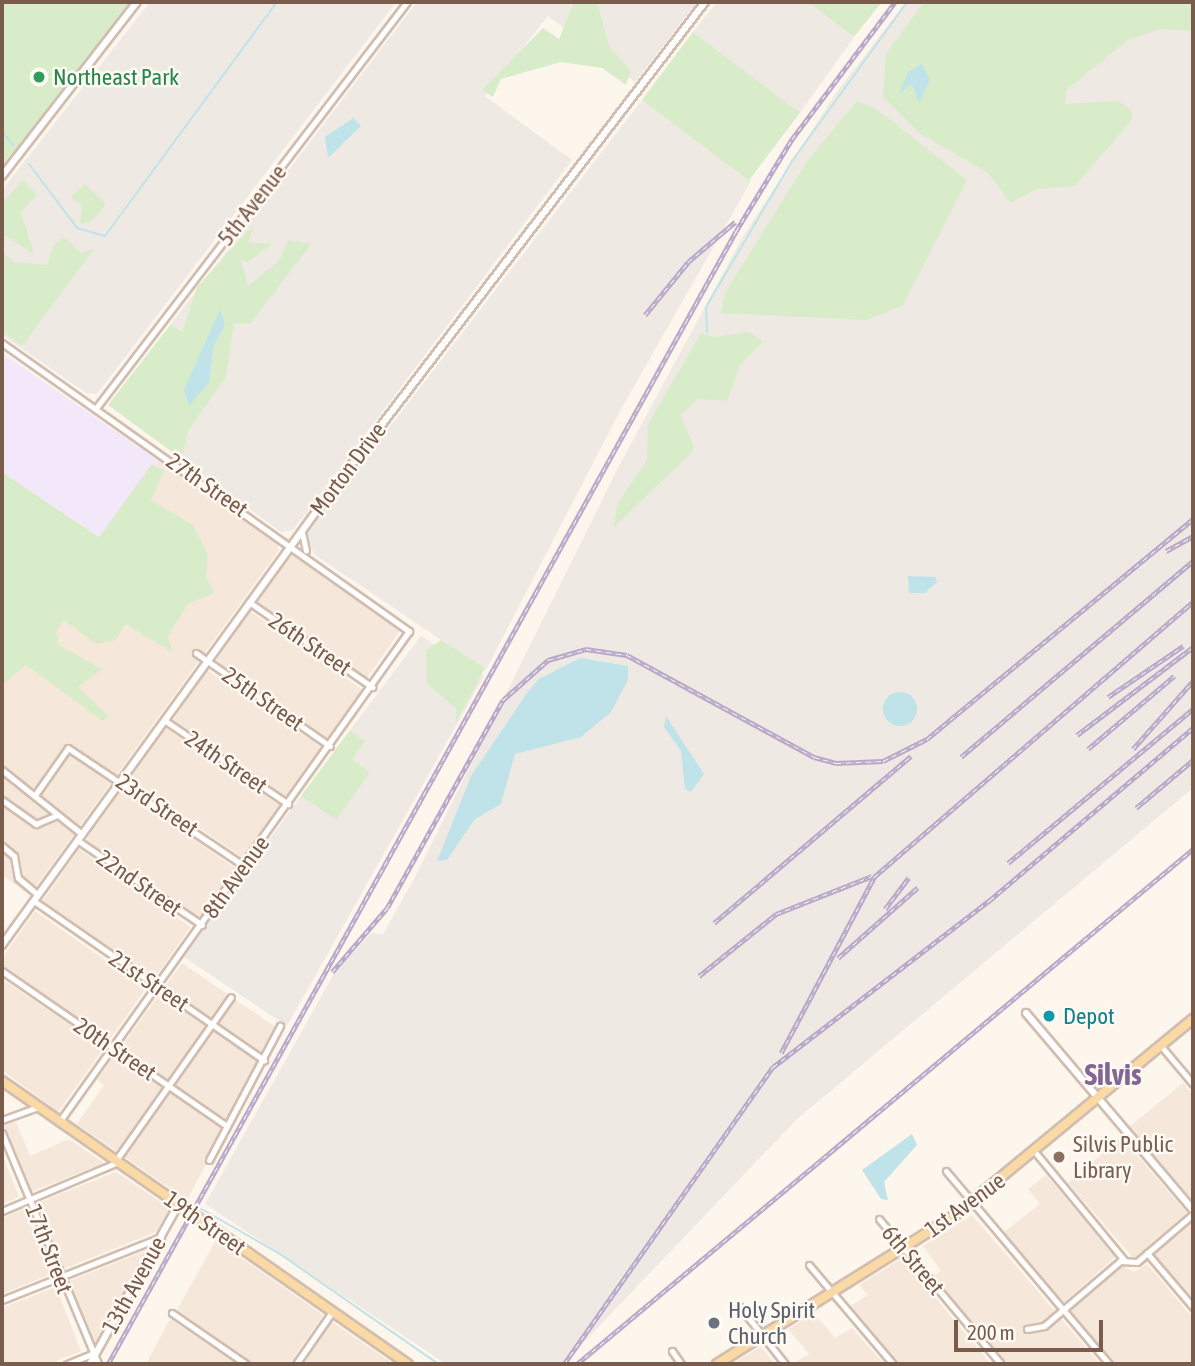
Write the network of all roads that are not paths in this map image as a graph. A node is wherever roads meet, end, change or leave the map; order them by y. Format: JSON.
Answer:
{"nodes":[{"id":1,"x":137,"y":2,"type":"edge"},
{"id":2,"x":407,"y":2,"type":"edge"},
{"id":3,"x":705,"y":2,"type":"edge"},
{"id":4,"x":2,"y":176,"type":"edge"},
{"id":5,"x":2,"y":343,"type":"edge"},
{"id":6,"x":96,"y":408,"type":"junction"},
{"id":7,"x":302,"y":530,"type":"junction"},
{"id":8,"x":291,"y":544,"type":"junction"},
{"id":9,"x":313,"y":559,"type":"junction"},
{"id":10,"x":248,"y":602,"type":"junction"},
{"id":11,"x":410,"y":631,"type":"joint"},
{"id":12,"x":196,"y":653,"type":"dead end"},
{"id":13,"x":207,"y":660,"type":"junction"},
{"id":14,"x":372,"y":687,"type":"junction"},
{"id":15,"x":164,"y":720,"type":"junction"},
{"id":16,"x":330,"y":746,"type":"junction"},
{"id":17,"x":2,"y":770,"type":"edge"},
{"id":18,"x":121,"y":780,"type":"junction"},
{"id":19,"x":35,"y":794,"type":"junction"},
{"id":20,"x":2,"y":800,"type":"edge"},
{"id":21,"x":288,"y":804,"type":"junction"},
{"id":22,"x":57,"y":815,"type":"junction"},
{"id":23,"x":80,"y":837,"type":"junction"},
{"id":24,"x":2,"y":846,"type":"edge"},
{"id":25,"x":244,"y":866,"type":"junction"},
{"id":26,"x":36,"y":898,"type":"junction"},
{"id":27,"x":202,"y":925,"type":"junction"},
{"id":28,"x":2,"y":945,"type":"edge"},
{"id":29,"x":2,"y":971,"type":"edge"},
{"id":30,"x":156,"y":987,"type":"junction"},
{"id":31,"x":231,"y":997,"type":"dead end"},
{"id":32,"x":1026,"y":1013,"type":"dead end"},
{"id":33,"x":1193,"y":1019,"type":"edge"},
{"id":34,"x":212,"y":1023,"type":"junction"},
{"id":35,"x":280,"y":1026,"type":"dead end"},
{"id":36,"x":1161,"y":1046,"type":"junction"},
{"id":37,"x":113,"y":1047,"type":"junction"},
{"id":38,"x":264,"y":1060,"type":"junction"},
{"id":39,"x":2,"y":1079,"type":"edge"},
{"id":40,"x":1193,"y":1084,"type":"edge"},
{"id":41,"x":168,"y":1085,"type":"junction"},
{"id":42,"x":1098,"y":1099,"type":"junction"},
{"id":43,"x":37,"y":1107,"type":"junction"},
{"id":44,"x":2,"y":1120,"type":"edge"},
{"id":45,"x":59,"y":1122,"type":"junction"},
{"id":46,"x":228,"y":1126,"type":"junction"},
{"id":47,"x":2,"y":1133,"type":"edge"},
{"id":48,"x":1035,"y":1152,"type":"junction"},
{"id":49,"x":209,"y":1160,"type":"dead end"},
{"id":50,"x":116,"y":1162,"type":"junction"},
{"id":51,"x":946,"y":1171,"type":"dead end"},
{"id":52,"x":30,"y":1200,"type":"junction"},
{"id":53,"x":971,"y":1204,"type":"junction"},
{"id":54,"x":178,"y":1205,"type":"junction"},
{"id":55,"x":2,"y":1211,"type":"edge"},
{"id":56,"x":1193,"y":1212,"type":"edge"},
{"id":57,"x":879,"y":1219,"type":"dead end"},
{"id":58,"x":161,"y":1237,"type":"junction"},
{"id":59,"x":902,"y":1248,"type":"junction"},
{"id":60,"x":1147,"y":1253,"type":"junction"},
{"id":61,"x":1124,"y":1259,"type":"junction"},
{"id":62,"x":809,"y":1265,"type":"dead end"},
{"id":63,"x":60,"y":1277,"type":"junction"},
{"id":64,"x":832,"y":1292,"type":"junction"},
{"id":65,"x":2,"y":1300,"type":"edge"},
{"id":66,"x":740,"y":1307,"type":"dead end"},
{"id":67,"x":1193,"y":1307,"type":"edge"},
{"id":68,"x":1062,"y":1310,"type":"junction"},
{"id":69,"x":332,"y":1312,"type":"junction"},
{"id":70,"x":172,"y":1313,"type":"dead end"},
{"id":71,"x":1027,"y":1329,"type":"dead end"},
{"id":72,"x":762,"y":1336,"type":"junction"},
{"id":73,"x":672,"y":1351,"type":"dead end"},
{"id":74,"x":93,"y":1361,"type":"edge"},
{"id":75,"x":67,"y":1364,"type":"edge"},
{"id":76,"x":246,"y":1364,"type":"edge"},
{"id":77,"x":296,"y":1364,"type":"edge"},
{"id":78,"x":408,"y":1364,"type":"edge"},
{"id":79,"x":681,"y":1364,"type":"edge"},
{"id":80,"x":717,"y":1364,"type":"edge"},
{"id":81,"x":785,"y":1364,"type":"edge"},
{"id":82,"x":893,"y":1364,"type":"edge"},
{"id":83,"x":1000,"y":1364,"type":"edge"},
{"id":84,"x":1109,"y":1364,"type":"edge"}],
"edges":[{"from":1,"to":4,"type":"street"},
{"from":2,"to":6,"type":"street","name":"5th Avenue"},
{"from":3,"to":7,"type":"street","name":"Morton Drive"},
{"from":5,"to":6,"type":"street","name":"27th Street"},
{"from":6,"to":8,"type":"street","name":"27th Street"},
{"from":7,"to":8,"type":"street","name":"Morton Drive"},
{"from":7,"to":9,"type":"street"},
{"from":8,"to":9,"type":"street","name":"27th Street"},
{"from":8,"to":10,"type":"street","name":"Morton Drive"},
{"from":9,"to":11,"type":"street","name":"27th Street"},
{"from":10,"to":13,"type":"street","name":"Morton Drive"},
{"from":10,"to":14,"type":"street","name":"26th Street"},
{"from":11,"to":14,"type":"street","name":"8th Avenue"},
{"from":12,"to":13,"type":"street","name":"25th Street"},
{"from":13,"to":15,"type":"street","name":"Morton Drive"},
{"from":13,"to":16,"type":"street","name":"25th Street"},
{"from":14,"to":16,"type":"street","name":"8th Avenue"},
{"from":15,"to":18,"type":"street","name":"Morton Drive"},
{"from":15,"to":21,"type":"street","name":"24th Street"},
{"from":16,"to":21,"type":"street","name":"8th Avenue"},
{"from":17,"to":19,"type":"street","name":"22nd Street"},
{"from":18,"to":19,"type":"street","name":"23rd Street"},
{"from":18,"to":23,"type":"street","name":"Morton Drive"},
{"from":18,"to":25,"type":"street","name":"23rd Street"},
{"from":19,"to":22,"type":"street","name":"22nd Street"},
{"from":20,"to":22,"type":"street"},
{"from":21,"to":25,"type":"street","name":"8th Avenue"},
{"from":22,"to":23,"type":"street","name":"22nd Street"},
{"from":23,"to":26,"type":"street","name":"Morton Drive"},
{"from":23,"to":27,"type":"street","name":"22nd Street"},
{"from":24,"to":26,"type":"street","name":"21st Street"},
{"from":25,"to":27,"type":"street","name":"8th Avenue"},
{"from":26,"to":28,"type":"street","name":"Morton Drive"},
{"from":26,"to":30,"type":"street","name":"21st Street"},
{"from":27,"to":30,"type":"street","name":"8th Avenue"},
{"from":29,"to":37,"type":"street","name":"20th Street"},
{"from":30,"to":34,"type":"street","name":"21st Street"},
{"from":30,"to":37,"type":"street","name":"8th Avenue"},
{"from":31,"to":34,"type":"street"},
{"from":32,"to":42,"type":"street"},
{"from":33,"to":36,"type":"main road","name":"1st Avenue"},
{"from":34,"to":38,"type":"street","name":"21st Street"},
{"from":34,"to":41,"type":"street"},
{"from":35,"to":38,"type":"street"},
{"from":36,"to":40,"type":"street"},
{"from":36,"to":42,"type":"main road","name":"1st Avenue"},
{"from":37,"to":41,"type":"street","name":"20th Street"},
{"from":37,"to":45,"type":"street","name":"8th Avenue"},
{"from":38,"to":46,"type":"street"},
{"from":39,"to":43,"type":"main road","name":"19th Street"},
{"from":41,"to":46,"type":"street","name":"20th Street"},
{"from":41,"to":50,"type":"street"},
{"from":42,"to":48,"type":"main road","name":"1st Avenue"},
{"from":42,"to":56,"type":"street"},
{"from":43,"to":44,"type":"street"},
{"from":43,"to":45,"type":"main road","name":"19th Street"},
{"from":45,"to":50,"type":"main road","name":"19th Street"},
{"from":46,"to":49,"type":"street"},
{"from":47,"to":52,"type":"street","name":"17th Street"},
{"from":48,"to":53,"type":"main road","name":"1st Avenue"},
{"from":48,"to":61,"type":"street"},
{"from":50,"to":52,"type":"street"},
{"from":50,"to":54,"type":"main road","name":"19th Street"},
{"from":51,"to":53,"type":"street"},
{"from":52,"to":55,"type":"street"},
{"from":52,"to":63,"type":"street","name":"17th Street"},
{"from":53,"to":59,"type":"main road","name":"1st Avenue"},
{"from":53,"to":68,"type":"street"},
{"from":54,"to":58,"type":"street","name":"13th Avenue"},
{"from":54,"to":69,"type":"main road","name":"19th Street"},
{"from":56,"to":60,"type":"street"},
{"from":57,"to":59,"type":"street","name":"6th Street"},
{"from":58,"to":63,"type":"street"},
{"from":58,"to":74,"type":"street","name":"13th Avenue"},
{"from":59,"to":64,"type":"main road","name":"1st Avenue"},
{"from":59,"to":83,"type":"street","name":"6th Street"},
{"from":60,"to":61,"type":"street"},
{"from":60,"to":67,"type":"street"},
{"from":61,"to":68,"type":"street"},
{"from":62,"to":64,"type":"street"},
{"from":63,"to":65,"type":"street"},
{"from":63,"to":74,"type":"street","name":"17th Street"},
{"from":64,"to":72,"type":"main road","name":"1st Avenue"},
{"from":64,"to":82,"type":"street"},
{"from":66,"to":72,"type":"street"},
{"from":68,"to":71,"type":"street"},
{"from":68,"to":84,"type":"street"},
{"from":69,"to":77,"type":"street"},
{"from":69,"to":78,"type":"main road","name":"19th Street"},
{"from":70,"to":76,"type":"street"},
{"from":72,"to":80,"type":"main road","name":"1st Avenue"},
{"from":72,"to":81,"type":"street"},
{"from":73,"to":79,"type":"street"},
{"from":74,"to":75,"type":"street"}]}
